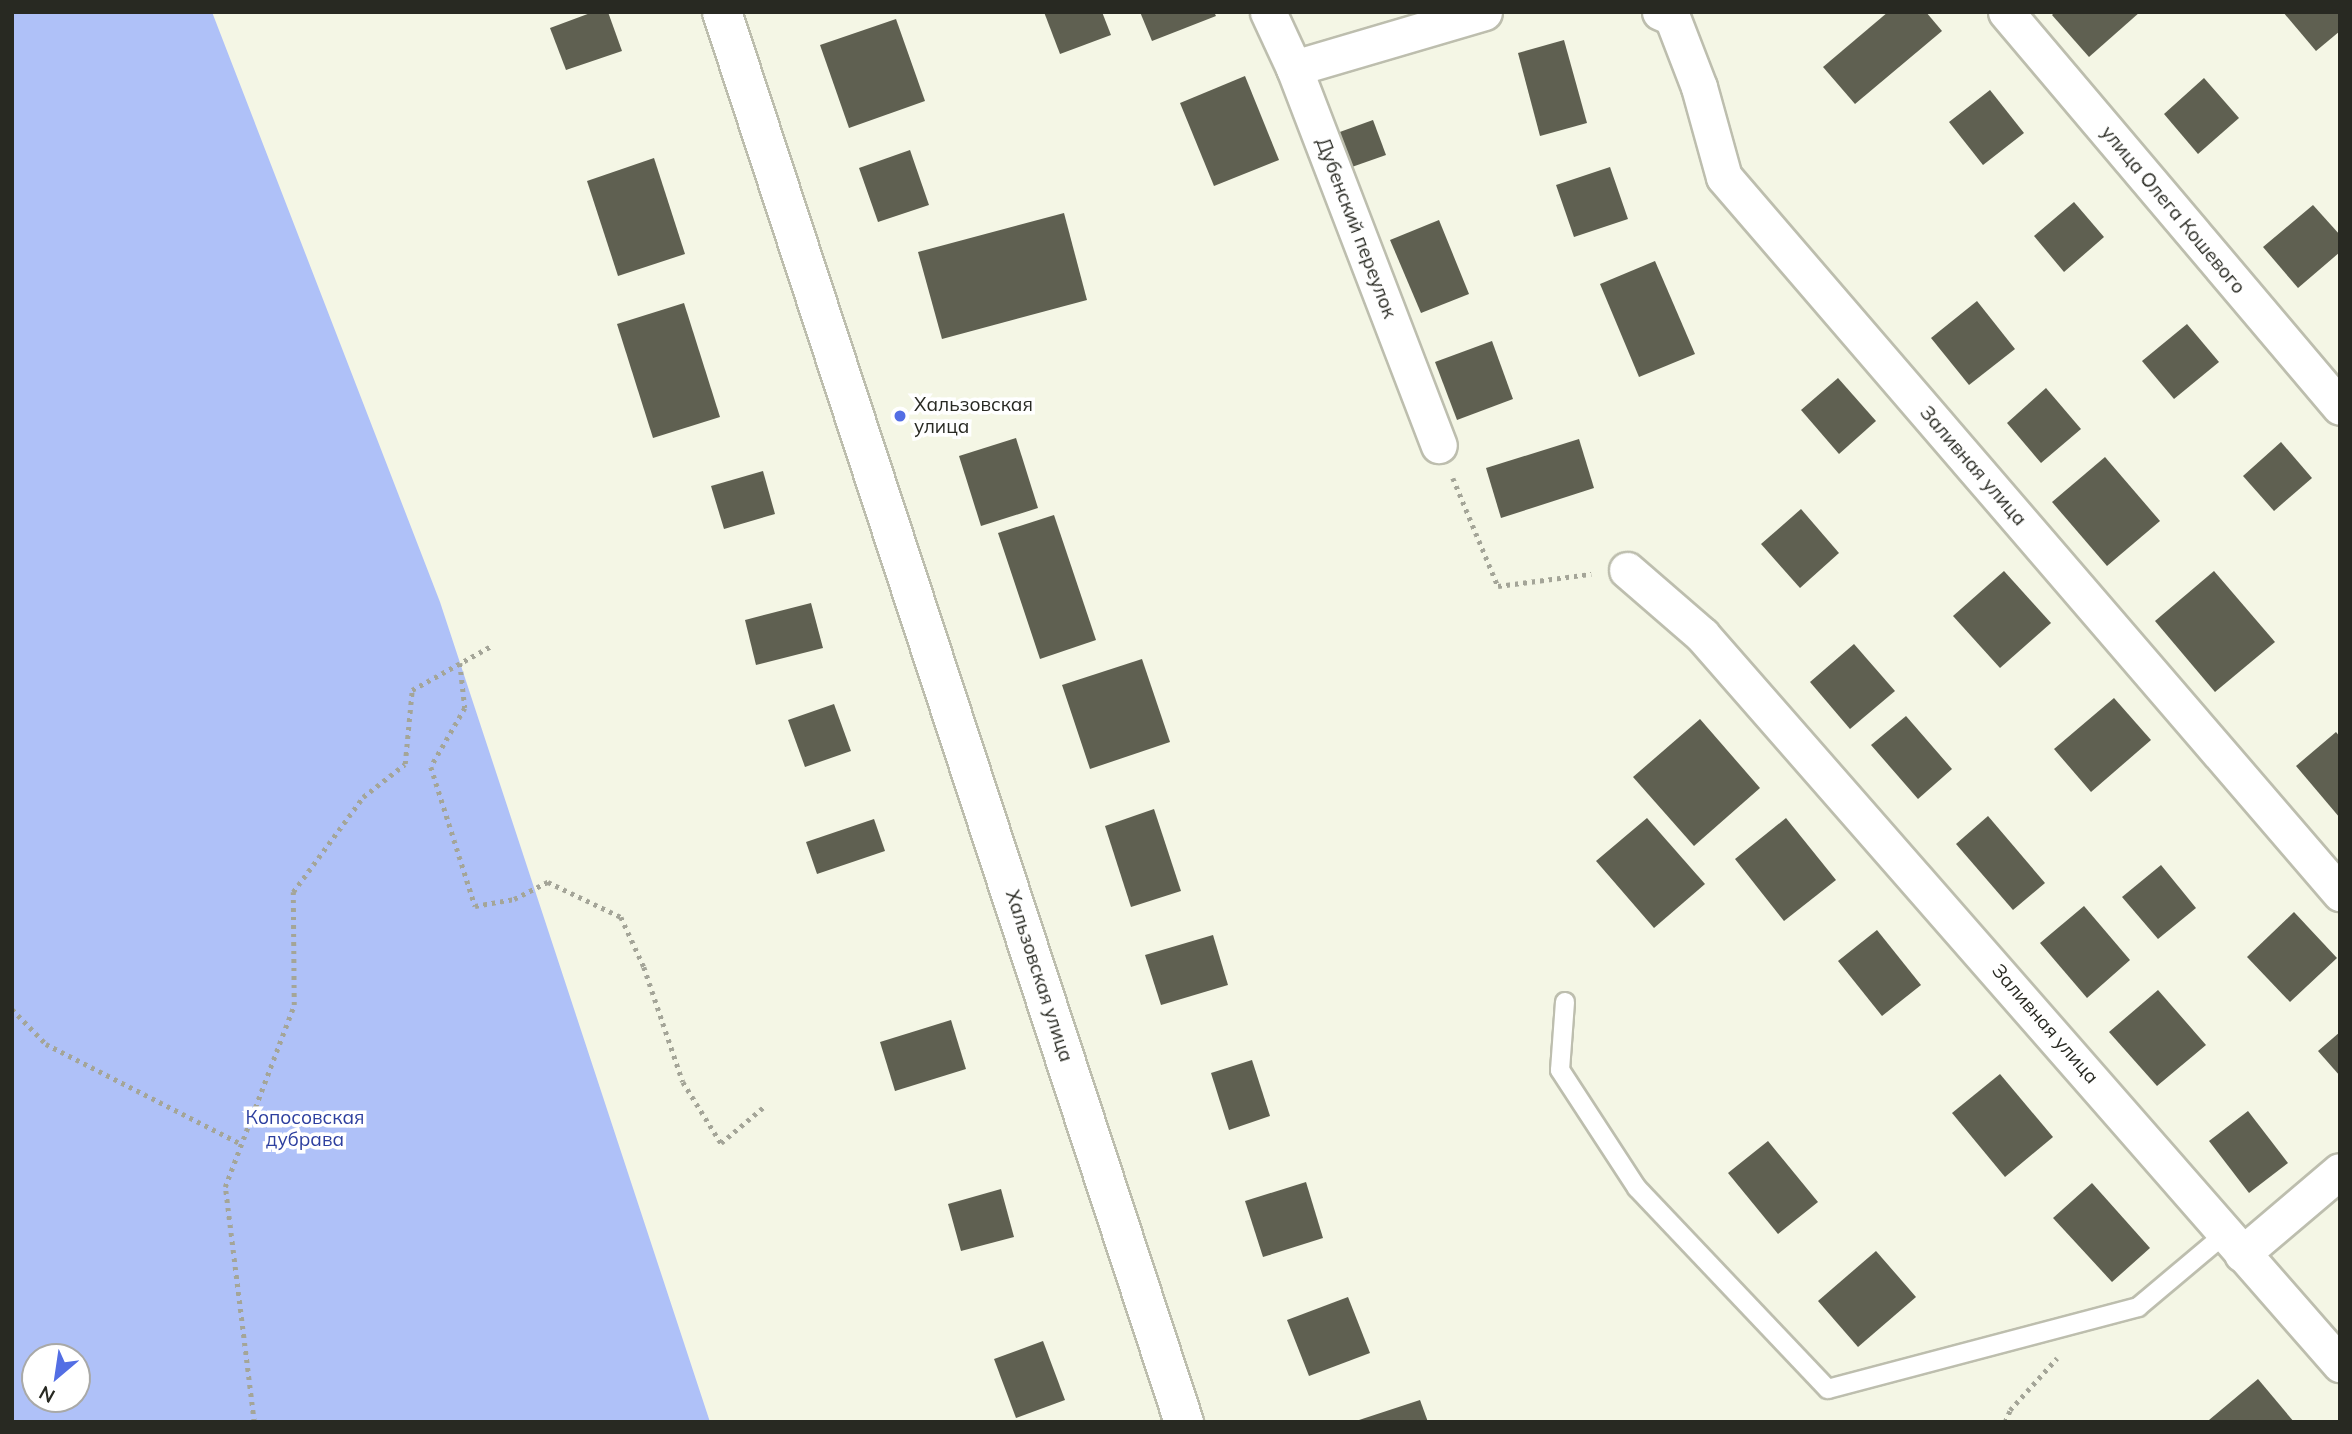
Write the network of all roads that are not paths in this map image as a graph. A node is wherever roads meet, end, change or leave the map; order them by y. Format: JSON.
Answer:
{"nodes":[{"id":1,"x":722,"y":12,"type":"edge"},
{"id":2,"x":1268,"y":12,"type":"edge"},
{"id":3,"x":1484,"y":12,"type":"edge"},
{"id":4,"x":1660,"y":12,"type":"edge"},
{"id":5,"x":2006,"y":12,"type":"edge"},
{"id":6,"x":1294,"y":68,"type":"junction"},
{"id":7,"x":2340,"y":407,"type":"edge"},
{"id":8,"x":1439,"y":445,"type":"road end"},
{"id":9,"x":1627,"y":570,"type":"road end"},
{"id":10,"x":2340,"y":893,"type":"edge"},
{"id":11,"x":1564,"y":1002,"type":"dead end"},
{"id":12,"x":2340,"y":1171,"type":"edge"},
{"id":13,"x":2233,"y":1244,"type":"junction"},
{"id":14,"x":2340,"y":1364,"type":"edge"},
{"id":15,"x":1184,"y":1422,"type":"edge"}],
"edges":[{"from":1,"to":15,"type":"main road","name":"Хальзовская улица"},
{"from":2,"to":6,"type":"street","name":"Дубенский переулок"},
{"from":3,"to":6,"type":"street"},
{"from":4,"to":10,"type":"street","name":"Заливная улица"},
{"from":5,"to":7,"type":"street","name":"улица Олега Кошевого"},
{"from":6,"to":8,"type":"street","name":"Дубенский переулок"},
{"from":9,"to":13,"type":"street","name":"Заливная улица"},
{"from":11,"to":13,"type":"lane"},
{"from":12,"to":13,"type":"street"},
{"from":13,"to":14,"type":"street","name":"Заливная улица"}]}
